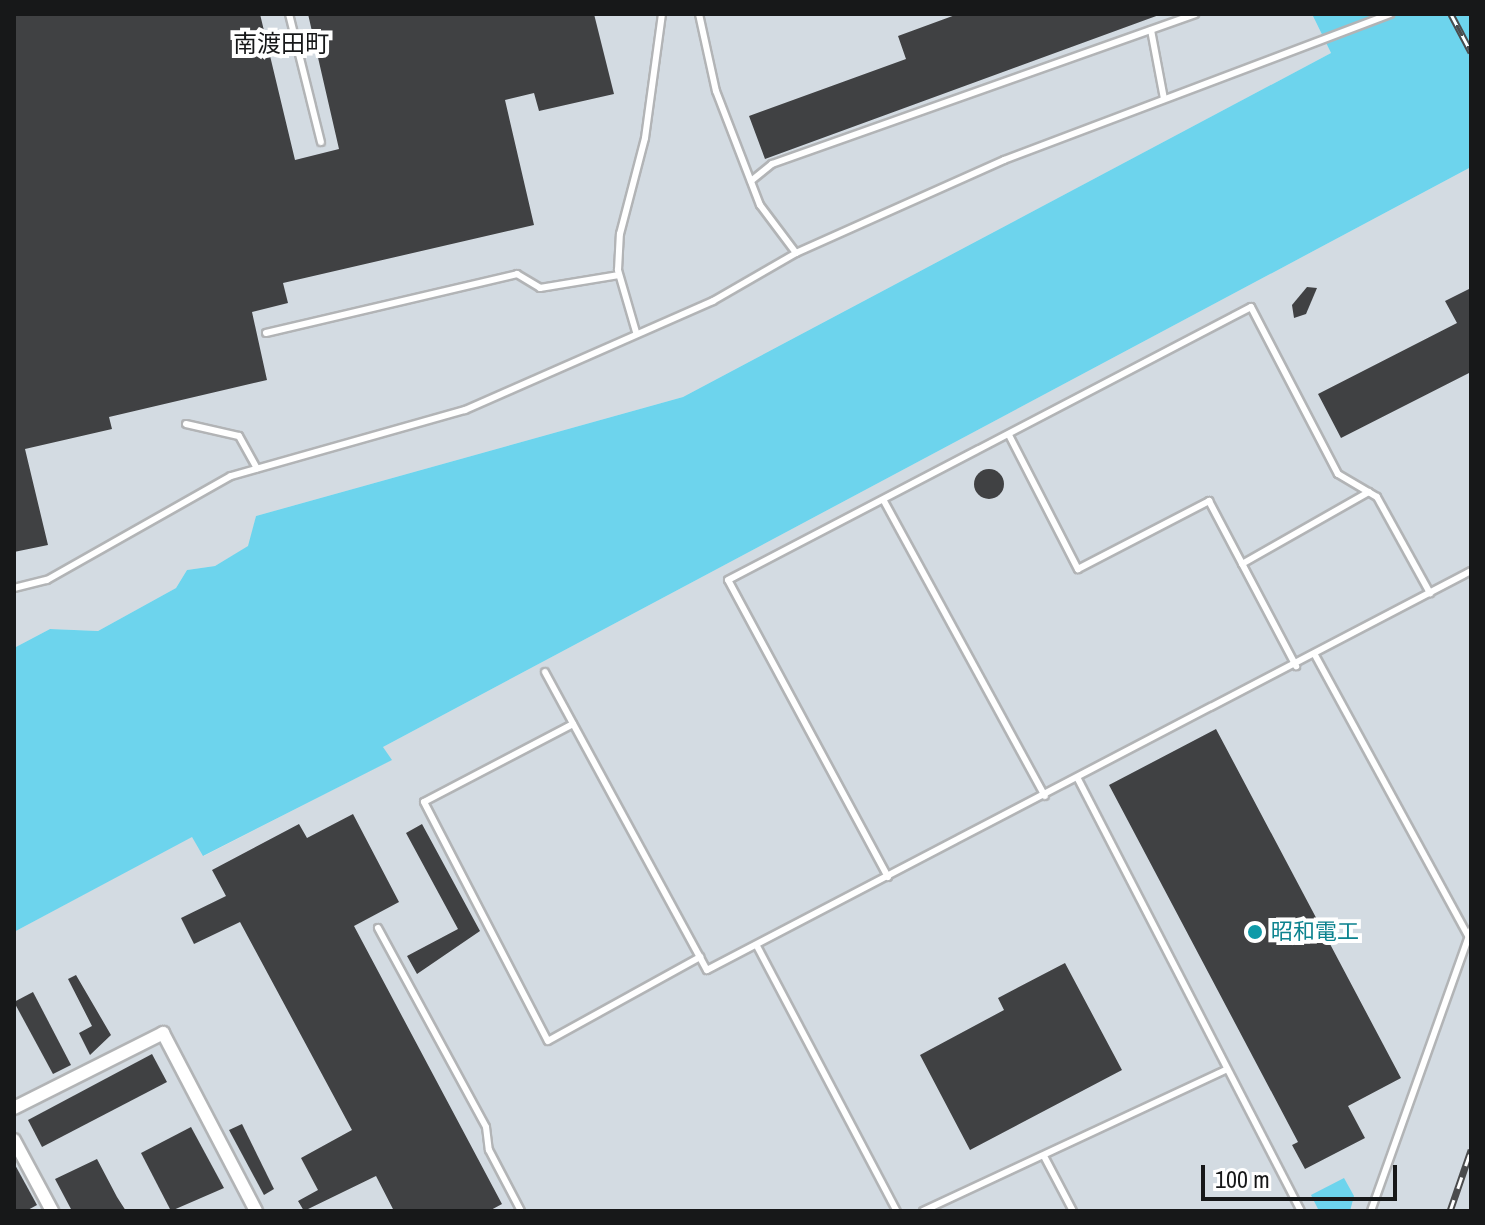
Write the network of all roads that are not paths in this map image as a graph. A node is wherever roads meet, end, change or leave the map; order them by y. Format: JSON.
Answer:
{"nodes":[{"id":1,"x":289,"y":14,"type":"edge"},
{"id":2,"x":662,"y":14,"type":"edge"},
{"id":3,"x":699,"y":14,"type":"edge"},
{"id":4,"x":1195,"y":14,"type":"edge"},
{"id":5,"x":1390,"y":14,"type":"edge"},
{"id":6,"x":1151,"y":30,"type":"junction"},
{"id":7,"x":1164,"y":99,"type":"junction"},
{"id":8,"x":321,"y":142,"type":"dead end"},
{"id":9,"x":751,"y":181,"type":"junction"},
{"id":10,"x":796,"y":253,"type":"junction"},
{"id":11,"x":619,"y":275,"type":"junction"},
{"id":12,"x":636,"y":332,"type":"junction"},
{"id":13,"x":266,"y":333,"type":"dead end"},
{"id":14,"x":186,"y":424,"type":"dead end"},
{"id":15,"x":1009,"y":435,"type":"junction"},
{"id":16,"x":257,"y":468,"type":"junction"},
{"id":17,"x":1369,"y":492,"type":"junction"},
{"id":18,"x":884,"y":501,"type":"junction"},
{"id":19,"x":1242,"y":564,"type":"junction"},
{"id":20,"x":1471,"y":571,"type":"edge"},
{"id":21,"x":14,"y":588,"type":"edge"},
{"id":22,"x":1430,"y":593,"type":"junction"},
{"id":23,"x":1315,"y":655,"type":"junction"},
{"id":24,"x":1296,"y":666,"type":"junction"},
{"id":25,"x":545,"y":672,"type":"dead end"},
{"id":26,"x":573,"y":724,"type":"junction"},
{"id":27,"x":1078,"y":779,"type":"junction"},
{"id":28,"x":1045,"y":796,"type":"junction"},
{"id":29,"x":888,"y":877,"type":"junction"},
{"id":30,"x":378,"y":928,"type":"dead end"},
{"id":31,"x":1470,"y":933,"type":"edge"},
{"id":32,"x":757,"y":946,"type":"junction"},
{"id":33,"x":700,"y":957,"type":"junction"},
{"id":34,"x":1226,"y":1070,"type":"junction"},
{"id":35,"x":14,"y":1108,"type":"edge"},
{"id":36,"x":14,"y":1140,"type":"edge"},
{"id":37,"x":1045,"y":1158,"type":"junction"},
{"id":38,"x":52,"y":1211,"type":"edge"},
{"id":39,"x":256,"y":1211,"type":"edge"},
{"id":40,"x":521,"y":1211,"type":"edge"},
{"id":41,"x":897,"y":1211,"type":"edge"},
{"id":42,"x":923,"y":1211,"type":"edge"},
{"id":43,"x":1073,"y":1211,"type":"edge"},
{"id":44,"x":1301,"y":1211,"type":"edge"},
{"id":45,"x":1371,"y":1211,"type":"edge"}],
"edges":[{"from":1,"to":8,"type":"lane"},
{"from":2,"to":11,"type":"lane"},
{"from":3,"to":9,"type":"lane"},
{"from":4,"to":6,"type":"lane"},
{"from":5,"to":7,"type":"lane"},
{"from":6,"to":7,"type":"lane"},
{"from":6,"to":9,"type":"lane"},
{"from":7,"to":10,"type":"lane"},
{"from":9,"to":10,"type":"lane"},
{"from":10,"to":12,"type":"lane"},
{"from":11,"to":12,"type":"lane"},
{"from":11,"to":13,"type":"lane"},
{"from":12,"to":16,"type":"lane"},
{"from":14,"to":16,"type":"lane"},
{"from":15,"to":17,"type":"lane"},
{"from":15,"to":18,"type":"lane"},
{"from":15,"to":19,"type":"lane"},
{"from":16,"to":21,"type":"lane"},
{"from":17,"to":19,"type":"lane"},
{"from":17,"to":22,"type":"lane"},
{"from":18,"to":28,"type":"lane"},
{"from":18,"to":29,"type":"lane"},
{"from":19,"to":24,"type":"lane"},
{"from":20,"to":22,"type":"lane"},
{"from":22,"to":23,"type":"lane"},
{"from":23,"to":24,"type":"lane"},
{"from":23,"to":31,"type":"lane"},
{"from":24,"to":27,"type":"lane"},
{"from":25,"to":26,"type":"lane"},
{"from":26,"to":33,"type":"lane"},
{"from":26,"to":33,"type":"lane"},
{"from":27,"to":28,"type":"lane"},
{"from":27,"to":34,"type":"lane"},
{"from":28,"to":29,"type":"lane"},
{"from":29,"to":32,"type":"lane"},
{"from":30,"to":40,"type":"lane"},
{"from":31,"to":45,"type":"lane"},
{"from":32,"to":33,"type":"lane"},
{"from":32,"to":41,"type":"lane"},
{"from":34,"to":37,"type":"lane"},
{"from":34,"to":44,"type":"lane"},
{"from":35,"to":39,"type":"street"},
{"from":36,"to":38,"type":"street"},
{"from":37,"to":42,"type":"lane"},
{"from":37,"to":43,"type":"lane"}]}
